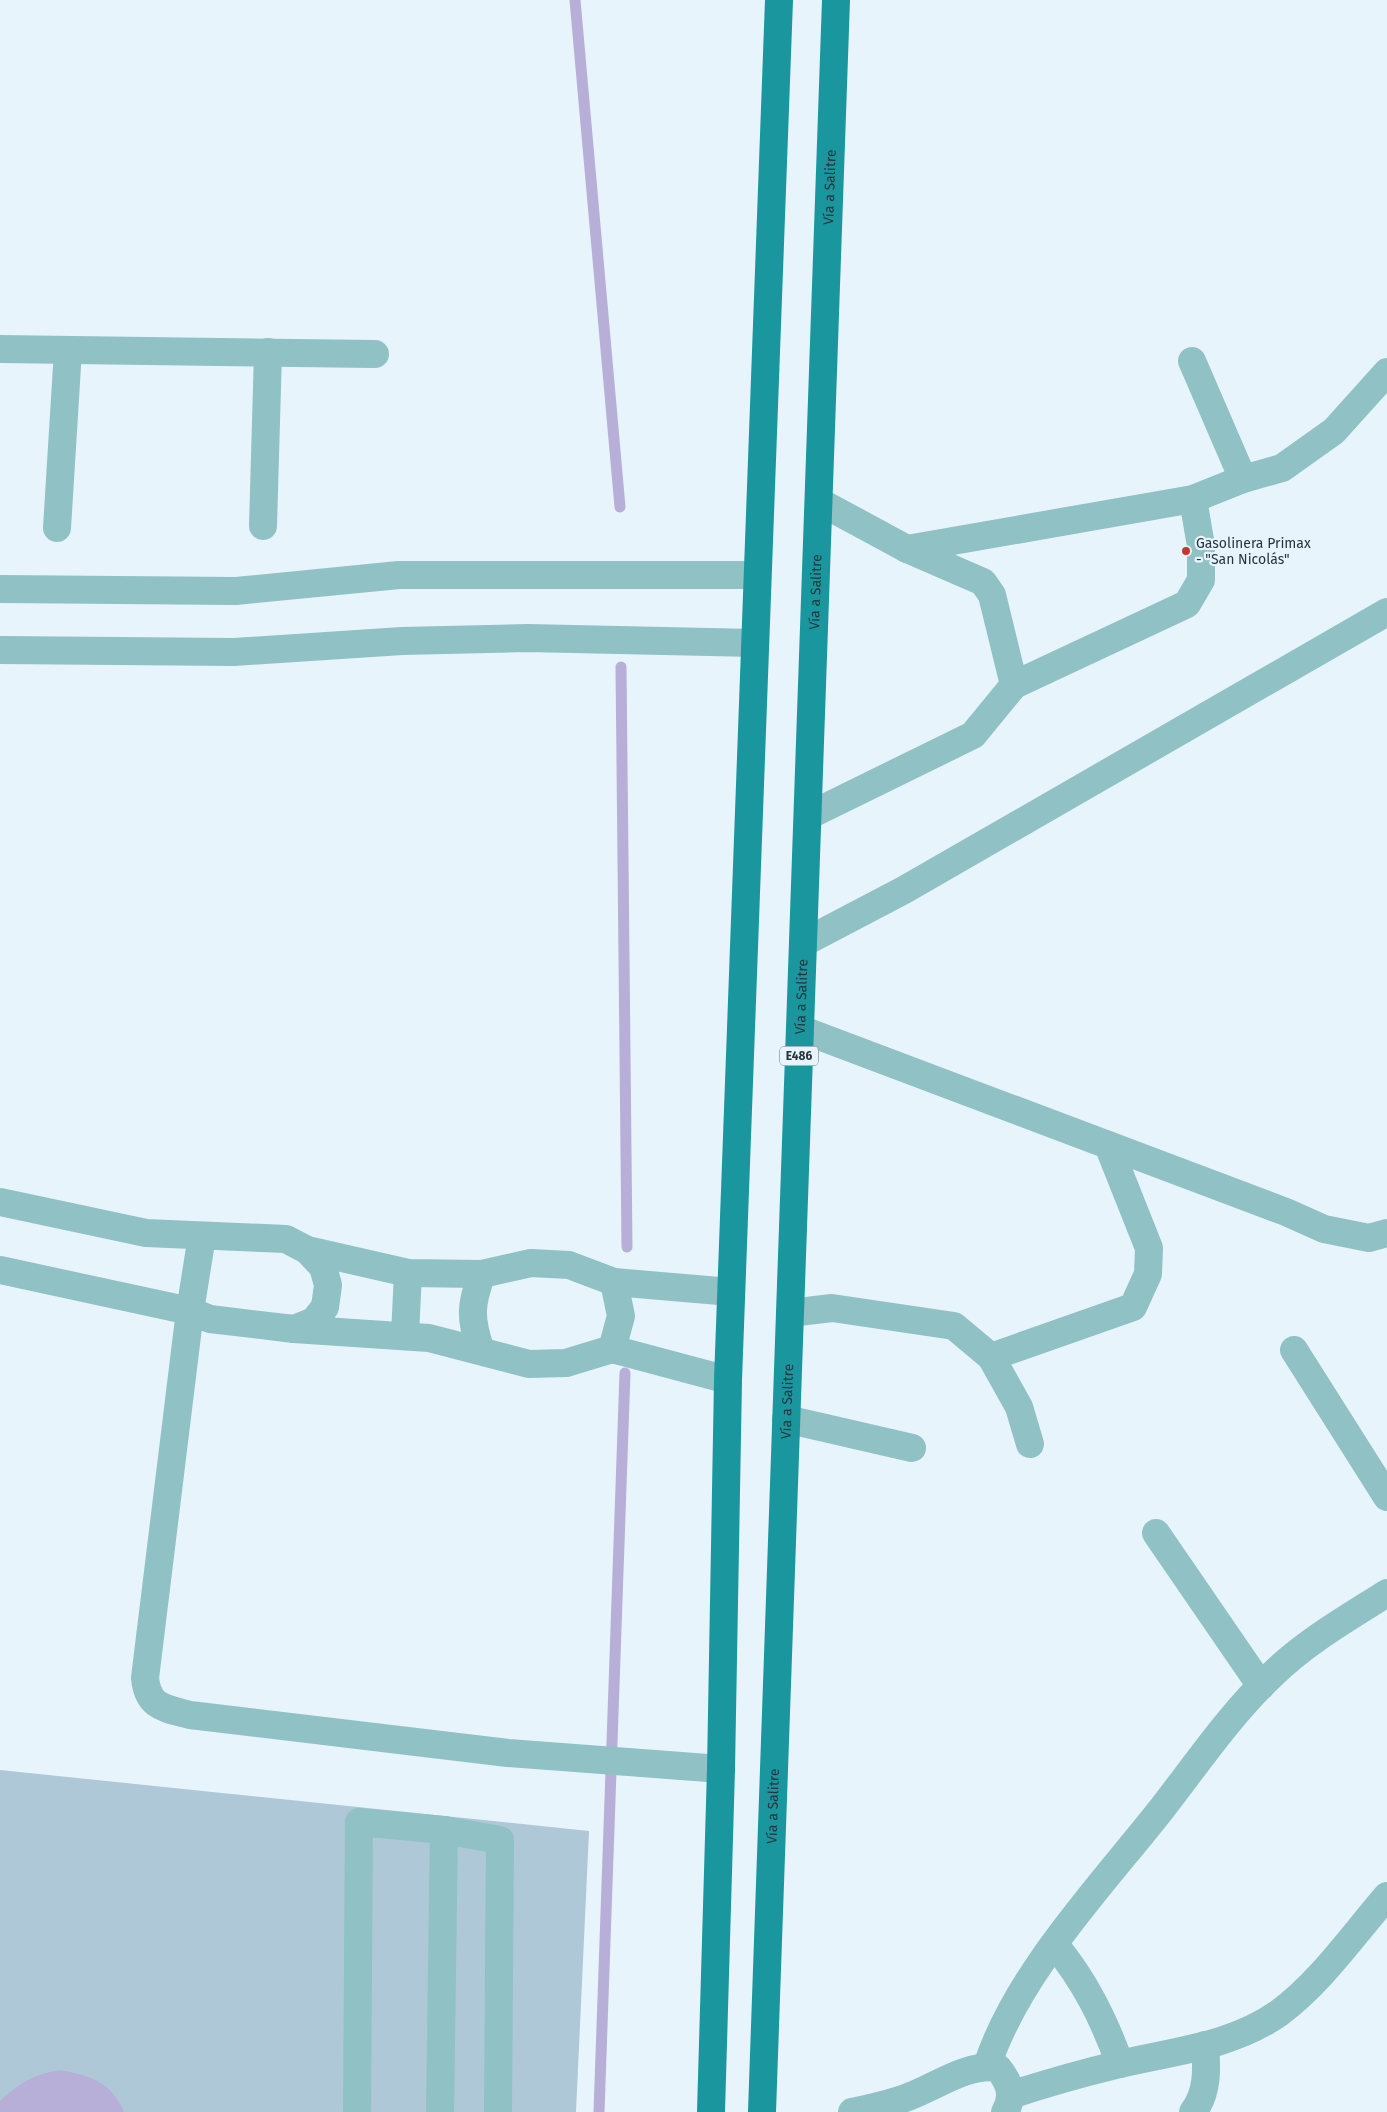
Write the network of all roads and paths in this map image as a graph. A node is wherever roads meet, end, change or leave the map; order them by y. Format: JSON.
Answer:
{"nodes":[{"id":1,"x":779,"y":0,"type":"edge"},
{"id":2,"x":836,"y":0,"type":"edge"},
{"id":3,"x":0,"y":349,"type":"edge"},
{"id":4,"x":68,"y":350,"type":"junction"},
{"id":5,"x":268,"y":352,"type":"junction"},
{"id":6,"x":375,"y":354,"type":"dead end"},
{"id":7,"x":1192,"y":361,"type":"dead end"},
{"id":8,"x":1387,"y":372,"type":"edge"},
{"id":9,"x":1243,"y":479,"type":"junction"},
{"id":10,"x":1194,"y":499,"type":"junction"},
{"id":11,"x":820,"y":502,"type":"junction"},
{"id":12,"x":263,"y":526,"type":"dead end"},
{"id":13,"x":57,"y":528,"type":"dead end"},
{"id":14,"x":907,"y":549,"type":"junction"},
{"id":15,"x":757,"y":575,"type":"junction"},
{"id":16,"x":0,"y":589,"type":"edge"},
{"id":17,"x":1387,"y":612,"type":"edge"},
{"id":18,"x":755,"y":643,"type":"junction"},
{"id":19,"x":0,"y":650,"type":"edge"},
{"id":20,"x":1014,"y":685,"type":"junction"},
{"id":21,"x":808,"y":816,"type":"junction"},
{"id":22,"x":804,"y":943,"type":"junction"},
{"id":23,"x":800,"y":1029,"type":"junction"},
{"id":24,"x":1108,"y":1145,"type":"junction"},
{"id":25,"x":1,"y":1205,"type":"edge"},
{"id":26,"x":1387,"y":1233,"type":"edge"},
{"id":27,"x":202,"y":1236,"type":"junction"},
{"id":28,"x":308,"y":1250,"type":"junction"},
{"id":29,"x":0,"y":1270,"type":"edge"},
{"id":30,"x":408,"y":1273,"type":"junction"},
{"id":31,"x":482,"y":1274,"type":"junction"},
{"id":32,"x":614,"y":1282,"type":"junction"},
{"id":33,"x":731,"y":1292,"type":"junction"},
{"id":34,"x":190,"y":1311,"type":"junction"},
{"id":35,"x":790,"y":1313,"type":"junction"},
{"id":36,"x":294,"y":1329,"type":"junction"},
{"id":37,"x":404,"y":1335,"type":"junction"},
{"id":38,"x":612,"y":1349,"type":"junction"},
{"id":39,"x":1294,"y":1350,"type":"dead end"},
{"id":40,"x":481,"y":1351,"type":"junction"},
{"id":41,"x":991,"y":1357,"type":"junction"},
{"id":42,"x":728,"y":1380,"type":"junction"},
{"id":43,"x":786,"y":1419,"type":"junction"},
{"id":44,"x":1030,"y":1444,"type":"dead end"},
{"id":45,"x":912,"y":1448,"type":"dead end"},
{"id":46,"x":1387,"y":1497,"type":"edge"},
{"id":47,"x":1156,"y":1533,"type":"dead end"},
{"id":48,"x":1387,"y":1593,"type":"edge"},
{"id":49,"x":1261,"y":1686,"type":"junction"},
{"id":50,"x":721,"y":1769,"type":"junction"},
{"id":51,"x":444,"y":1830,"type":"junction"},
{"id":52,"x":1387,"y":1896,"type":"edge"},
{"id":53,"x":1054,"y":1945,"type":"junction"},
{"id":54,"x":1205,"y":2045,"type":"junction"},
{"id":55,"x":1120,"y":2064,"type":"junction"},
{"id":56,"x":986,"y":2066,"type":"junction"},
{"id":57,"x":1008,"y":2103,"type":"edge"},
{"id":58,"x":357,"y":2112,"type":"edge"},
{"id":59,"x":440,"y":2112,"type":"edge"},
{"id":60,"x":498,"y":2112,"type":"edge"},
{"id":61,"x":711,"y":2112,"type":"edge"},
{"id":62,"x":762,"y":2112,"type":"edge"},
{"id":63,"x":852,"y":2112,"type":"edge"},
{"id":64,"x":1193,"y":2112,"type":"edge"}],
"edges":[{"from":1,"to":15,"type":"main road"},
{"from":2,"to":11,"type":"main road","name":"Vía a Salitre","number":"E486"},
{"from":3,"to":4,"type":"street"},
{"from":4,"to":5,"type":"street"},
{"from":4,"to":13,"type":"street"},
{"from":5,"to":6,"type":"street"},
{"from":5,"to":12,"type":"street"},
{"from":7,"to":9,"type":"street"},
{"from":8,"to":9,"type":"street"},
{"from":9,"to":10,"type":"street"},
{"from":10,"to":14,"type":"street"},
{"from":10,"to":20,"type":"street"},
{"from":11,"to":14,"type":"street"},
{"from":11,"to":21,"type":"main road","name":"Vía a Salitre","number":"E486"},
{"from":14,"to":20,"type":"street"},
{"from":15,"to":16,"type":"street"},
{"from":15,"to":18,"type":"main road"},
{"from":17,"to":22,"type":"street"},
{"from":18,"to":19,"type":"street"},
{"from":18,"to":33,"type":"main road"},
{"from":20,"to":21,"type":"street"},
{"from":21,"to":22,"type":"main road","name":"Vía a Salitre","number":"E486"},
{"from":22,"to":23,"type":"main road","name":"Vía a Salitre","number":"E486"},
{"from":23,"to":24,"type":"street"},
{"from":23,"to":35,"type":"main road","name":"Vía a Salitre","number":"E486"},
{"from":24,"to":26,"type":"street"},
{"from":24,"to":41,"type":"street"},
{"from":25,"to":27,"type":"street"},
{"from":27,"to":28,"type":"street"},
{"from":27,"to":34,"type":"street"},
{"from":28,"to":30,"type":"street"},
{"from":28,"to":36,"type":"street"},
{"from":29,"to":34,"type":"street"},
{"from":30,"to":31,"type":"street"},
{"from":30,"to":37,"type":"street"},
{"from":31,"to":32,"type":"street"},
{"from":31,"to":40,"type":"street"},
{"from":32,"to":33,"type":"street"},
{"from":32,"to":38,"type":"street"},
{"from":33,"to":42,"type":"main road"},
{"from":34,"to":36,"type":"street"},
{"from":34,"to":50,"type":"street"},
{"from":35,"to":41,"type":"street"},
{"from":35,"to":43,"type":"main road","name":"Vía a Salitre","number":"E486"},
{"from":36,"to":37,"type":"street"},
{"from":37,"to":40,"type":"street"},
{"from":38,"to":40,"type":"street"},
{"from":38,"to":42,"type":"street"},
{"from":39,"to":46,"type":"street"},
{"from":41,"to":44,"type":"street"},
{"from":42,"to":50,"type":"main road"},
{"from":43,"to":45,"type":"street"},
{"from":43,"to":62,"type":"main road","name":"Vía a Salitre","number":"E486"},
{"from":47,"to":49,"type":"street"},
{"from":48,"to":49,"type":"street"},
{"from":49,"to":53,"type":"street"},
{"from":50,"to":61,"type":"main road"},
{"from":51,"to":58,"type":"street"},
{"from":51,"to":59,"type":"street"},
{"from":51,"to":60,"type":"street"},
{"from":52,"to":54,"type":"street"},
{"from":53,"to":55,"type":"street"},
{"from":53,"to":56,"type":"street"},
{"from":54,"to":55,"type":"street"},
{"from":54,"to":64,"type":"street"},
{"from":55,"to":57,"type":"street"},
{"from":56,"to":57,"type":"street"},
{"from":56,"to":63,"type":"street"}]}
